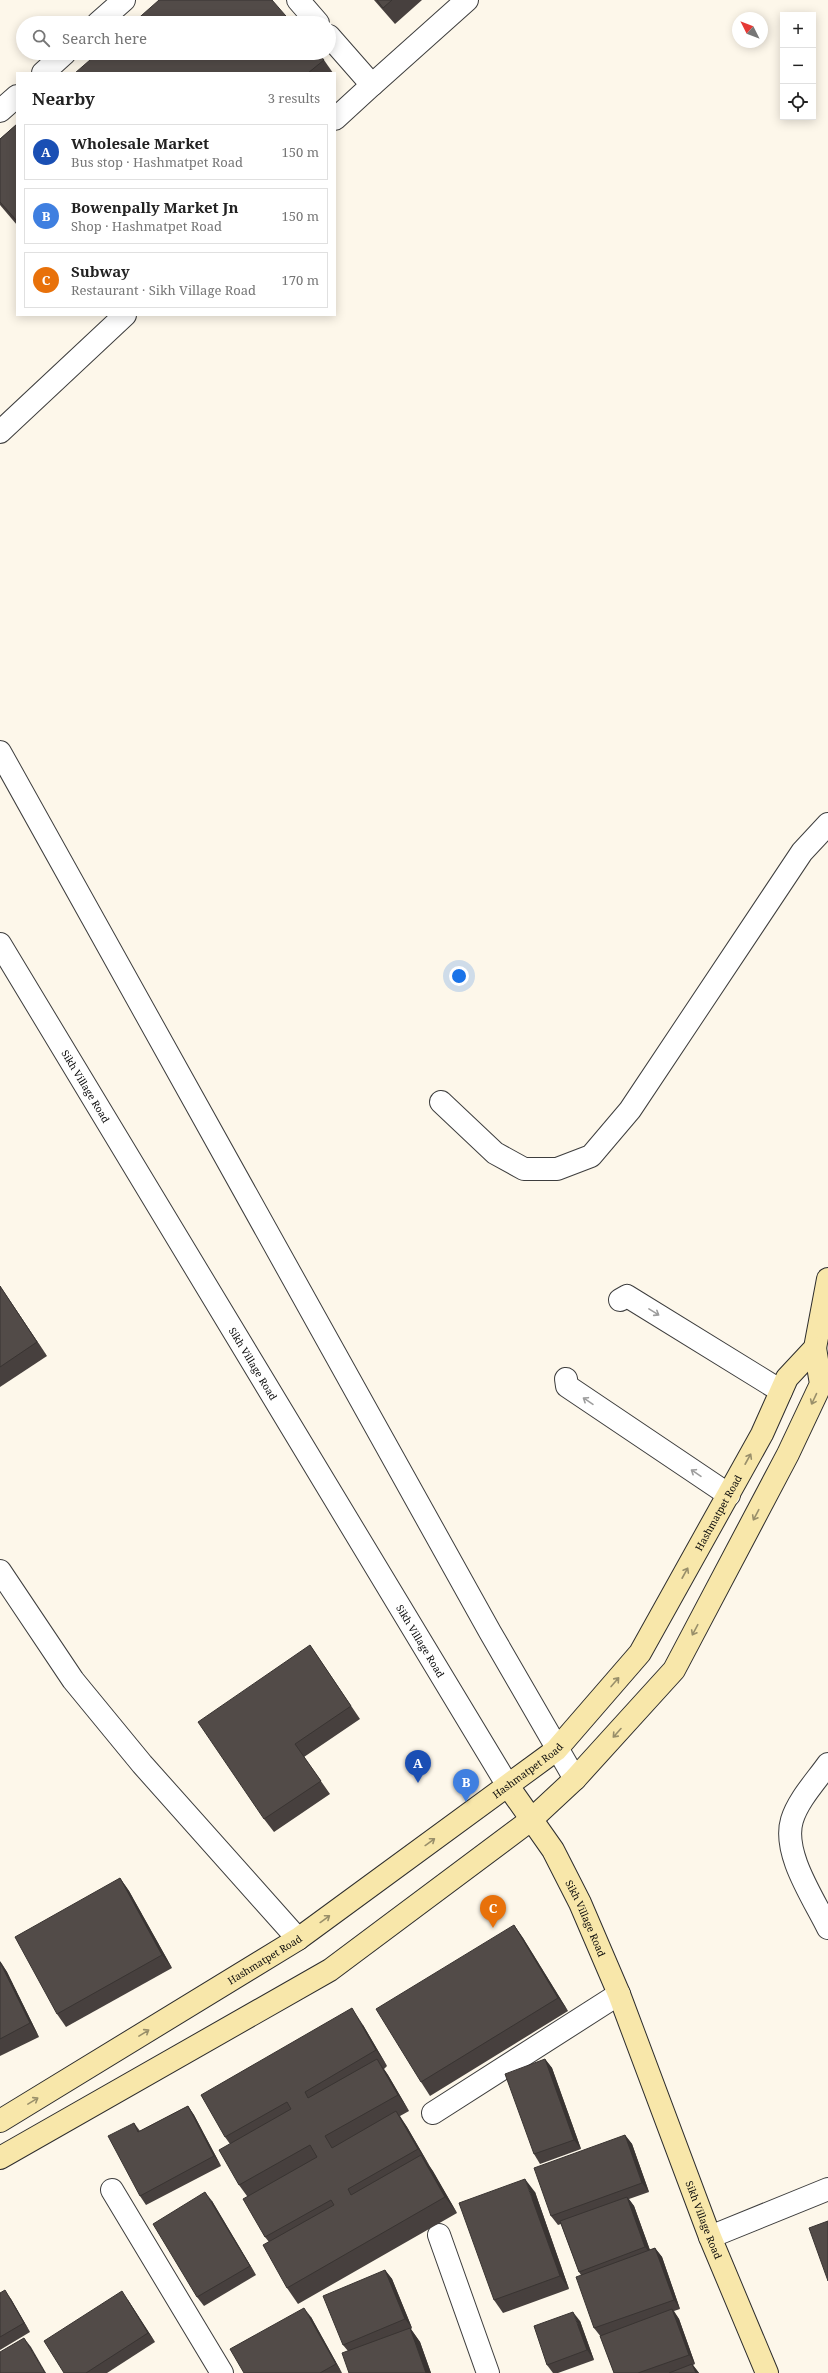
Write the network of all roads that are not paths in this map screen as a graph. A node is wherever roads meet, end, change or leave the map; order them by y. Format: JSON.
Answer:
{"nodes":[{"id":1,"x":124,"y":0,"type":"edge"},
{"id":2,"x":298,"y":0,"type":"edge"},
{"id":3,"x":467,"y":0,"type":"edge"},
{"id":4,"x":106,"y":16,"type":"edge"},
{"id":5,"x":312,"y":16,"type":"edge"},
{"id":6,"x":336,"y":44,"type":"edge"},
{"id":7,"x":57,"y":60,"type":"edge"},
{"id":8,"x":44,"y":72,"type":"edge"},
{"id":9,"x":372,"y":85,"type":"junction"},
{"id":10,"x":16,"y":97,"type":"edge"},
{"id":11,"x":0,"y":111,"type":"edge"},
{"id":12,"x":336,"y":118,"type":"edge"},
{"id":13,"x":124,"y":316,"type":"edge"},
{"id":14,"x":0,"y":432,"type":"edge"},
{"id":15,"x":0,"y":752,"type":"edge"},
{"id":16,"x":828,"y":824,"type":"edge"},
{"id":17,"x":0,"y":944,"type":"edge"},
{"id":18,"x":441,"y":1102,"type":"dead end"},
{"id":19,"x":828,"y":1279,"type":"edge"},
{"id":20,"x":620,"y":1300,"type":"dead end"},
{"id":21,"x":815,"y":1348,"type":"junction"},
{"id":22,"x":566,"y":1379,"type":"dead end"},
{"id":23,"x":781,"y":1392,"type":"junction"},
{"id":24,"x":729,"y":1495,"type":"junction"},
{"id":25,"x":0,"y":1571,"type":"edge"},
{"id":26,"x":556,"y":1750,"type":"junction"},
{"id":27,"x":828,"y":1764,"type":"edge"},
{"id":28,"x":575,"y":1779,"type":"junction"},
{"id":29,"x":508,"y":1786,"type":"junction"},
{"id":30,"x":532,"y":1819,"type":"junction"},
{"id":31,"x":828,"y":1928,"type":"edge"},
{"id":32,"x":298,"y":1939,"type":"junction"},
{"id":33,"x":619,"y":1994,"type":"junction"},
{"id":34,"x":433,"y":2113,"type":"dead end"},
{"id":35,"x":0,"y":2121,"type":"edge"},
{"id":36,"x":0,"y":2158,"type":"edge"},
{"id":37,"x":828,"y":2188,"type":"edge"},
{"id":38,"x":112,"y":2190,"type":"dead end"},
{"id":39,"x":439,"y":2235,"type":"dead end"},
{"id":40,"x":710,"y":2237,"type":"junction"},
{"id":41,"x":222,"y":2373,"type":"edge"},
{"id":42,"x":488,"y":2373,"type":"edge"},
{"id":43,"x":767,"y":2373,"type":"edge"}],
"edges":[{"from":1,"to":4,"type":"street"},
{"from":2,"to":5,"type":"street"},
{"from":3,"to":9,"type":"street"},
{"from":6,"to":9,"type":"street"},
{"from":7,"to":8,"type":"street"},
{"from":9,"to":12,"type":"street"},
{"from":10,"to":11,"type":"street"},
{"from":13,"to":14,"type":"street"},
{"from":15,"to":26,"type":"street"},
{"from":16,"to":18,"type":"street"},
{"from":17,"to":29,"type":"street","name":"Sikh Village Road"},
{"from":19,"to":21,"type":"main road"},
{"from":20,"to":23,"type":"street","one_way":true},
{"from":21,"to":23,"type":"main road","name":"Hashmatpet Road"},
{"from":21,"to":28,"type":"main road","one_way":true},
{"from":24,"to":22,"type":"street","one_way":true},
{"from":24,"to":23,"type":"main road","name":"Hashmatpet Road","one_way":true},
{"from":26,"to":24,"type":"main road","name":"Hashmatpet Road","one_way":true},
{"from":25,"to":32,"type":"street"},
{"from":26,"to":28,"type":"street"},
{"from":26,"to":29,"type":"main road","name":"Hashmatpet Road"},
{"from":27,"to":31,"type":"street"},
{"from":28,"to":30,"type":"main road"},
{"from":29,"to":30,"type":"main road","name":"Sikh Village Road"},
{"from":32,"to":29,"type":"main road","name":"Hashmatpet Road","one_way":true},
{"from":30,"to":33,"type":"main road","name":"Sikh Village Road"},
{"from":30,"to":36,"type":"main road"},
{"from":35,"to":32,"type":"main road","name":"Hashmatpet Road","one_way":true},
{"from":33,"to":34,"type":"street"},
{"from":33,"to":40,"type":"main road","name":"Sikh Village Road"},
{"from":37,"to":40,"type":"street"},
{"from":38,"to":41,"type":"street"},
{"from":39,"to":42,"type":"street"},
{"from":40,"to":43,"type":"main road","name":"Sikh Village Road"}]}
